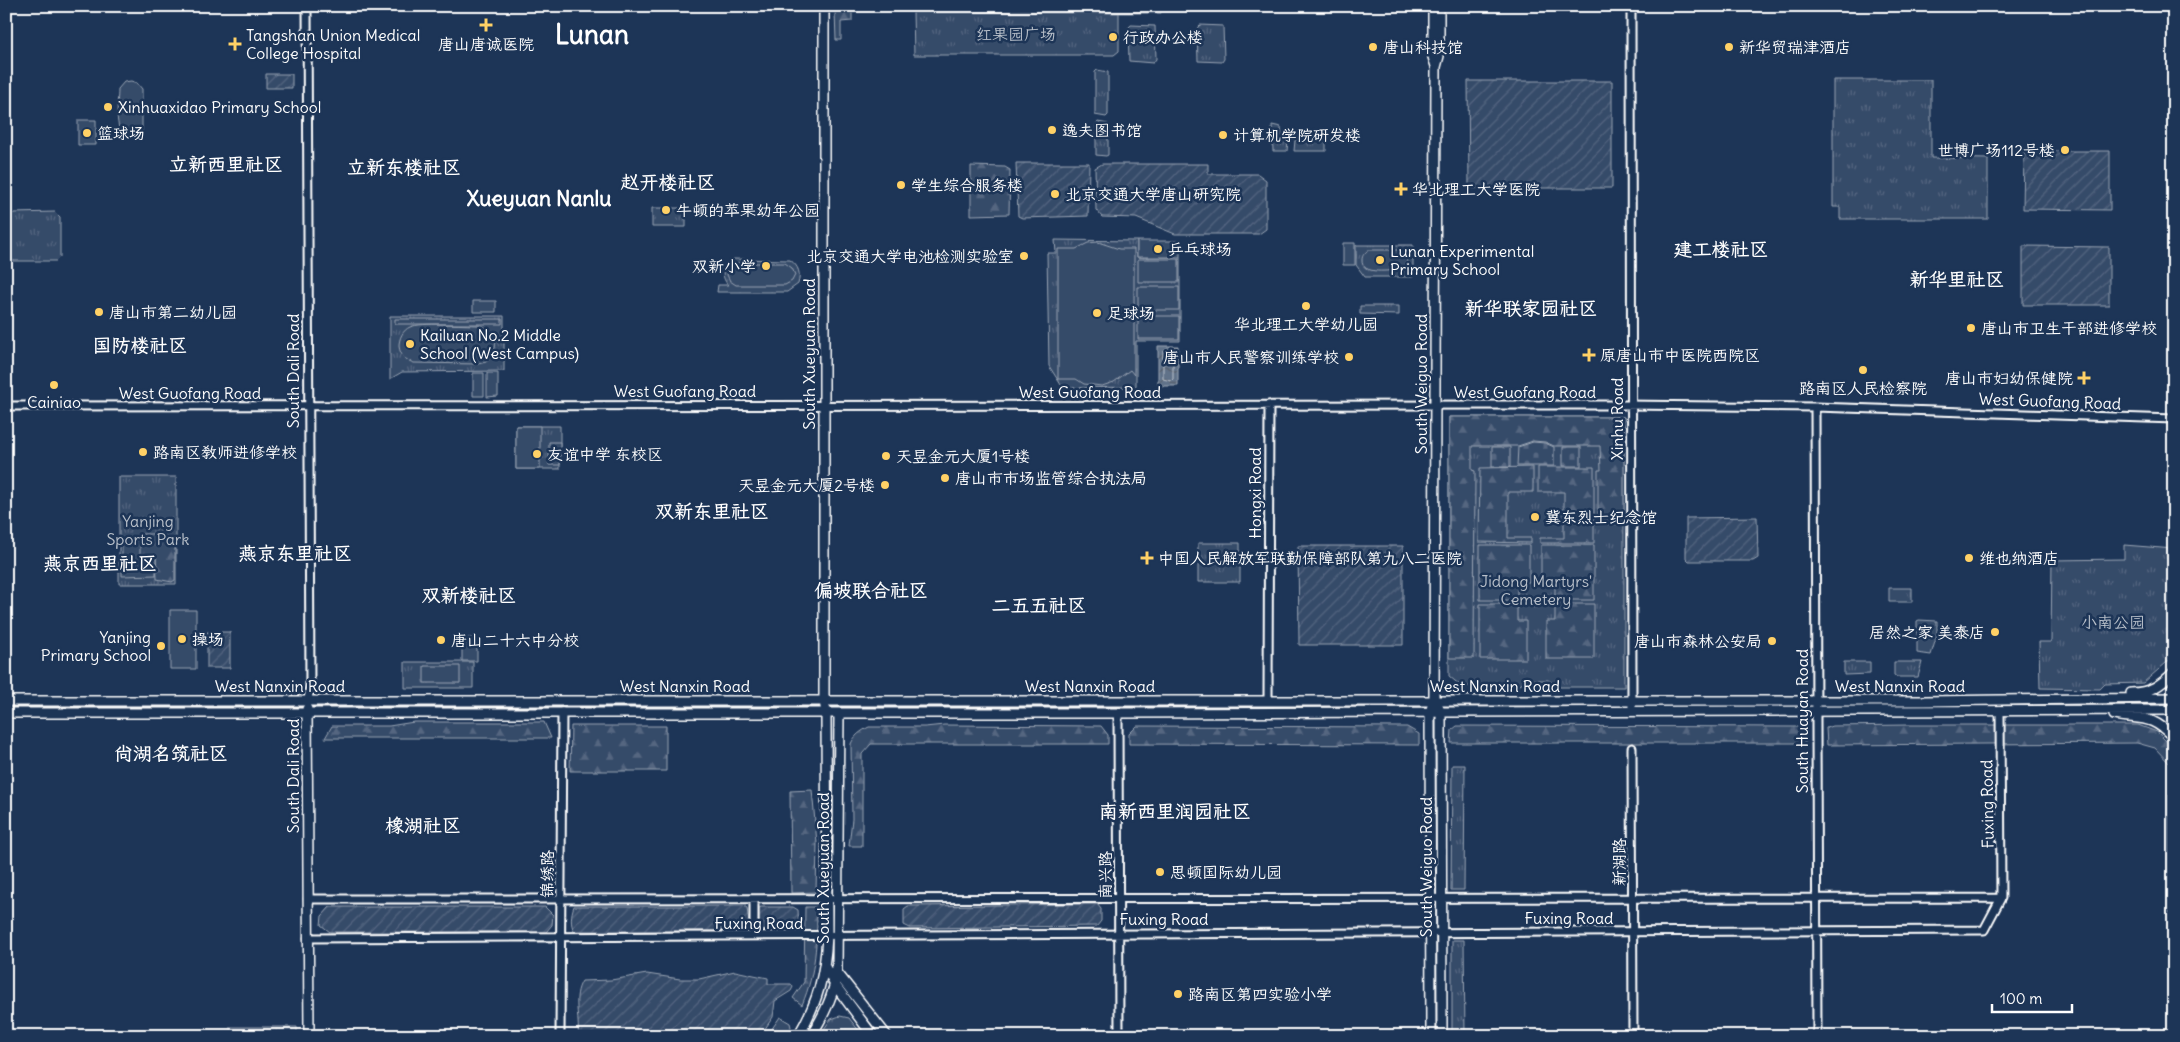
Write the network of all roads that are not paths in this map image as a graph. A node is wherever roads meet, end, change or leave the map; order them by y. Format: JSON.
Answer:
{"nodes":[{"id":1,"x":307,"y":6,"type":"edge"},
{"id":2,"x":824,"y":6,"type":"edge"},
{"id":3,"x":1433,"y":6,"type":"edge"},
{"id":4,"x":1439,"y":6,"type":"edge"},
{"id":5,"x":1631,"y":6,"type":"edge"},
{"id":6,"x":1436,"y":67,"type":"junction"},
{"id":7,"x":825,"y":405,"type":"junction"},
{"id":8,"x":1269,"y":405,"type":"junction"},
{"id":9,"x":1436,"y":405,"type":"junction"},
{"id":10,"x":6,"y":406,"type":"edge"},
{"id":11,"x":308,"y":406,"type":"junction"},
{"id":12,"x":1631,"y":406,"type":"junction"},
{"id":13,"x":1815,"y":407,"type":"junction"},
{"id":14,"x":2174,"y":419,"type":"edge"},
{"id":15,"x":2174,"y":672,"type":"edge"},
{"id":16,"x":2174,"y":698,"type":"edge"},
{"id":17,"x":2090,"y":699,"type":"junction"},
{"id":18,"x":308,"y":700,"type":"junction"},
{"id":19,"x":1268,"y":700,"type":"junction"},
{"id":20,"x":1632,"y":700,"type":"junction"},
{"id":21,"x":6,"y":701,"type":"edge"},
{"id":22,"x":824,"y":701,"type":"junction"},
{"id":23,"x":1434,"y":701,"type":"junction"},
{"id":24,"x":1815,"y":701,"type":"junction"},
{"id":25,"x":2000,"y":710,"type":"junction"},
{"id":26,"x":2094,"y":710,"type":"junction"},
{"id":27,"x":2174,"y":710,"type":"edge"},
{"id":28,"x":1632,"y":711,"type":"junction"},
{"id":29,"x":1815,"y":711,"type":"junction"},
{"id":30,"x":562,"y":712,"type":"junction"},
{"id":31,"x":826,"y":712,"type":"junction"},
{"id":32,"x":1430,"y":712,"type":"junction"},
{"id":33,"x":1441,"y":712,"type":"junction"},
{"id":34,"x":6,"y":713,"type":"edge"},
{"id":35,"x":307,"y":713,"type":"junction"},
{"id":36,"x":839,"y":713,"type":"junction"},
{"id":37,"x":1118,"y":713,"type":"junction"},
{"id":38,"x":2174,"y":738,"type":"edge"},
{"id":39,"x":1632,"y":748,"type":"dead end"},
{"id":40,"x":1632,"y":898,"type":"junction"},
{"id":41,"x":1816,"y":898,"type":"junction"},
{"id":42,"x":2002,"y":898,"type":"junction"},
{"id":43,"x":308,"y":899,"type":"junction"},
{"id":44,"x":561,"y":899,"type":"junction"},
{"id":45,"x":754,"y":899,"type":"junction"},
{"id":46,"x":827,"y":899,"type":"junction"},
{"id":47,"x":838,"y":899,"type":"junction"},
{"id":48,"x":1119,"y":899,"type":"junction"},
{"id":49,"x":1430,"y":900,"type":"junction"},
{"id":50,"x":1442,"y":900,"type":"junction"},
{"id":51,"x":1816,"y":930,"type":"junction"},
{"id":52,"x":1632,"y":931,"type":"junction"},
{"id":53,"x":1430,"y":932,"type":"junction"},
{"id":54,"x":1441,"y":932,"type":"junction"},
{"id":55,"x":1119,"y":933,"type":"junction"},
{"id":56,"x":754,"y":936,"type":"junction"},
{"id":57,"x":827,"y":936,"type":"junction"},
{"id":58,"x":838,"y":936,"type":"junction"},
{"id":59,"x":308,"y":938,"type":"junction"},
{"id":60,"x":561,"y":938,"type":"junction"},
{"id":61,"x":825,"y":967,"type":"junction"},
{"id":62,"x":837,"y":971,"type":"junction"},
{"id":63,"x":835,"y":985,"type":"junction"},
{"id":64,"x":309,"y":1036,"type":"edge"},
{"id":65,"x":560,"y":1036,"type":"edge"},
{"id":66,"x":798,"y":1036,"type":"edge"},
{"id":67,"x":811,"y":1036,"type":"edge"},
{"id":68,"x":873,"y":1036,"type":"edge"},
{"id":69,"x":886,"y":1036,"type":"edge"},
{"id":70,"x":1119,"y":1036,"type":"edge"},
{"id":71,"x":1431,"y":1036,"type":"edge"},
{"id":72,"x":1442,"y":1036,"type":"edge"},
{"id":73,"x":1633,"y":1036,"type":"edge"},
{"id":74,"x":1817,"y":1036,"type":"edge"}],
"edges":[{"from":1,"to":11,"type":"street","name":"South Dali Road"},
{"from":2,"to":7,"type":"main road","name":"South Xueyuan Road"},
{"from":3,"to":6,"type":"main road","name":"South Weiguo Road"},
{"from":4,"to":6,"type":"main road","name":"South Weiguo Road"},
{"from":5,"to":12,"type":"street","name":"Xinhu Road"},
{"from":6,"to":9,"type":"main road","name":"South Weiguo Road"},
{"from":7,"to":8,"type":"street","name":"West Guofang Road"},
{"from":7,"to":11,"type":"street","name":"West Guofang Road"},
{"from":7,"to":22,"type":"main road","name":"South Xueyuan Road"},
{"from":8,"to":9,"type":"street","name":"West Guofang Road"},
{"from":8,"to":19,"type":"street","name":"Hongxi Road"},
{"from":9,"to":12,"type":"street","name":"West Guofang Road"},
{"from":9,"to":23,"type":"main road","name":"South Weiguo Road"},
{"from":10,"to":11,"type":"street","name":"West Guofang Road"},
{"from":11,"to":18,"type":"street","name":"South Dali Road"},
{"from":12,"to":13,"type":"street","name":"West Guofang Road"},
{"from":12,"to":20,"type":"street","name":"Xinhu Road"},
{"from":13,"to":14,"type":"street","name":"West Guofang Road"},
{"from":13,"to":24,"type":"street","name":"South Huayan Road"},
{"from":15,"to":17,"type":"main road"},
{"from":16,"to":17,"type":"main road","name":"West Nanxin Road"},
{"from":17,"to":24,"type":"main road","name":"West Nanxin Road"},
{"from":18,"to":21,"type":"main road","name":"West Nanxin Road"},
{"from":18,"to":22,"type":"main road","name":"West Nanxin Road"},
{"from":18,"to":35,"type":"main road","name":"South Dali Road"},
{"from":19,"to":22,"type":"main road","name":"West Nanxin Road"},
{"from":19,"to":23,"type":"main road","name":"West Nanxin Road"},
{"from":20,"to":23,"type":"main road","name":"West Nanxin Road"},
{"from":20,"to":24,"type":"main road","name":"West Nanxin Road"},
{"from":20,"to":28,"type":"street","name":"Xinhu Road"},
{"from":22,"to":31,"type":"main road","name":"South Xueyuan Road"},
{"from":22,"to":36,"type":"main road"},
{"from":23,"to":32,"type":"main road","name":"South Weiguo Road"},
{"from":23,"to":33,"type":"main road"},
{"from":24,"to":29,"type":"street","name":"South Huayan Road"},
{"from":25,"to":26,"type":"main road","name":"West Nanxin Road"},
{"from":25,"to":29,"type":"main road","name":"West Nanxin Road"},
{"from":25,"to":42,"type":"street","name":"Fuxing Road"},
{"from":26,"to":27,"type":"main road","name":"West Nanxin Road"},
{"from":26,"to":38,"type":"main road"},
{"from":28,"to":29,"type":"main road","name":"West Nanxin Road"},
{"from":28,"to":33,"type":"main road","name":"West Nanxin Road"},
{"from":29,"to":41,"type":"street","name":"South Huayan Road"},
{"from":30,"to":31,"type":"main road","name":"West Nanxin Road"},
{"from":30,"to":35,"type":"main road","name":"West Nanxin Road"},
{"from":30,"to":44,"type":"street","name":"锦绣路"},
{"from":31,"to":36,"type":"main road","name":"West Nanxin Road"},
{"from":31,"to":46,"type":"main road","name":"South Xueyuan Road"},
{"from":32,"to":33,"type":"main road","name":"West Nanxin Road"},
{"from":32,"to":37,"type":"main road","name":"West Nanxin Road"},
{"from":32,"to":49,"type":"main road","name":"South Weiguo Road"},
{"from":33,"to":50,"type":"main road","name":"South Weiguo Road"},
{"from":34,"to":35,"type":"main road","name":"West Nanxin Road"},
{"from":35,"to":43,"type":"main road","name":"South Dali Road"},
{"from":36,"to":37,"type":"main road","name":"West Nanxin Road"},
{"from":36,"to":47,"type":"main road","name":"South Xueyuan Road"},
{"from":37,"to":48,"type":"street","name":"南兴路"},
{"from":39,"to":40,"type":"street","name":"新湖路"},
{"from":40,"to":41,"type":"street","name":"Fuxing Road"},
{"from":40,"to":50,"type":"street","name":"Fuxing Road"},
{"from":40,"to":52,"type":"street","name":"新湖路"},
{"from":41,"to":42,"type":"street","name":"Fuxing Road"},
{"from":41,"to":51,"type":"street","name":"South Huayan Road"},
{"from":42,"to":51,"type":"street","name":"Fuxing Road"},
{"from":43,"to":44,"type":"street","name":"Fuxing Road"},
{"from":43,"to":59,"type":"main road","name":"South Dali Road"},
{"from":44,"to":45,"type":"street","name":"Fuxing Road"},
{"from":44,"to":60,"type":"street","name":"锦绣路"},
{"from":45,"to":46,"type":"street","name":"Fuxing Road"},
{"from":45,"to":56,"type":"street"},
{"from":46,"to":47,"type":"street","name":"Fuxing Road"},
{"from":46,"to":57,"type":"main road","name":"South Xueyuan Road"},
{"from":47,"to":48,"type":"street","name":"Fuxing Road"},
{"from":47,"to":58,"type":"main road","name":"South Xueyuan Road"},
{"from":48,"to":49,"type":"street","name":"Fuxing Road"},
{"from":48,"to":55,"type":"street","name":"南兴路"},
{"from":49,"to":50,"type":"street","name":"Fuxing Road"},
{"from":49,"to":53,"type":"main road","name":"South Weiguo Road"},
{"from":50,"to":54,"type":"main road","name":"South Weiguo Road"},
{"from":51,"to":52,"type":"street","name":"Fuxing Road"},
{"from":51,"to":74,"type":"street","name":"South Huayan Road"},
{"from":52,"to":54,"type":"street","name":"Fuxing Road"},
{"from":52,"to":73,"type":"street","name":"新湖路"},
{"from":53,"to":54,"type":"street","name":"Fuxing Road"},
{"from":53,"to":55,"type":"street","name":"Fuxing Road"},
{"from":53,"to":71,"type":"main road","name":"South Weiguo Road"},
{"from":54,"to":72,"type":"main road","name":"South Weiguo Road"},
{"from":55,"to":58,"type":"street","name":"Fuxing Road"},
{"from":55,"to":70,"type":"street","name":"南兴路"},
{"from":56,"to":57,"type":"street","name":"Fuxing Road"},
{"from":56,"to":60,"type":"street","name":"Fuxing Road"},
{"from":57,"to":58,"type":"street","name":"Fuxing Road"},
{"from":57,"to":61,"type":"main road","name":"South Xueyuan Road"},
{"from":58,"to":62,"type":"main road","name":"South Xueyuan Road"},
{"from":59,"to":60,"type":"street","name":"Fuxing Road"},
{"from":59,"to":64,"type":"main road","name":"South Dali Road"},
{"from":60,"to":65,"type":"street","name":"锦绣路"},
{"from":61,"to":62,"type":"main road"},
{"from":61,"to":63,"type":"main road"},
{"from":61,"to":66,"type":"main road","name":"South Xueyuan Road"},
{"from":62,"to":63,"type":"main road","name":"South Xueyuan Road"},
{"from":62,"to":69,"type":"main road"},
{"from":63,"to":67,"type":"main road","name":"South Xueyuan Road"},
{"from":63,"to":68,"type":"main road"}]}
